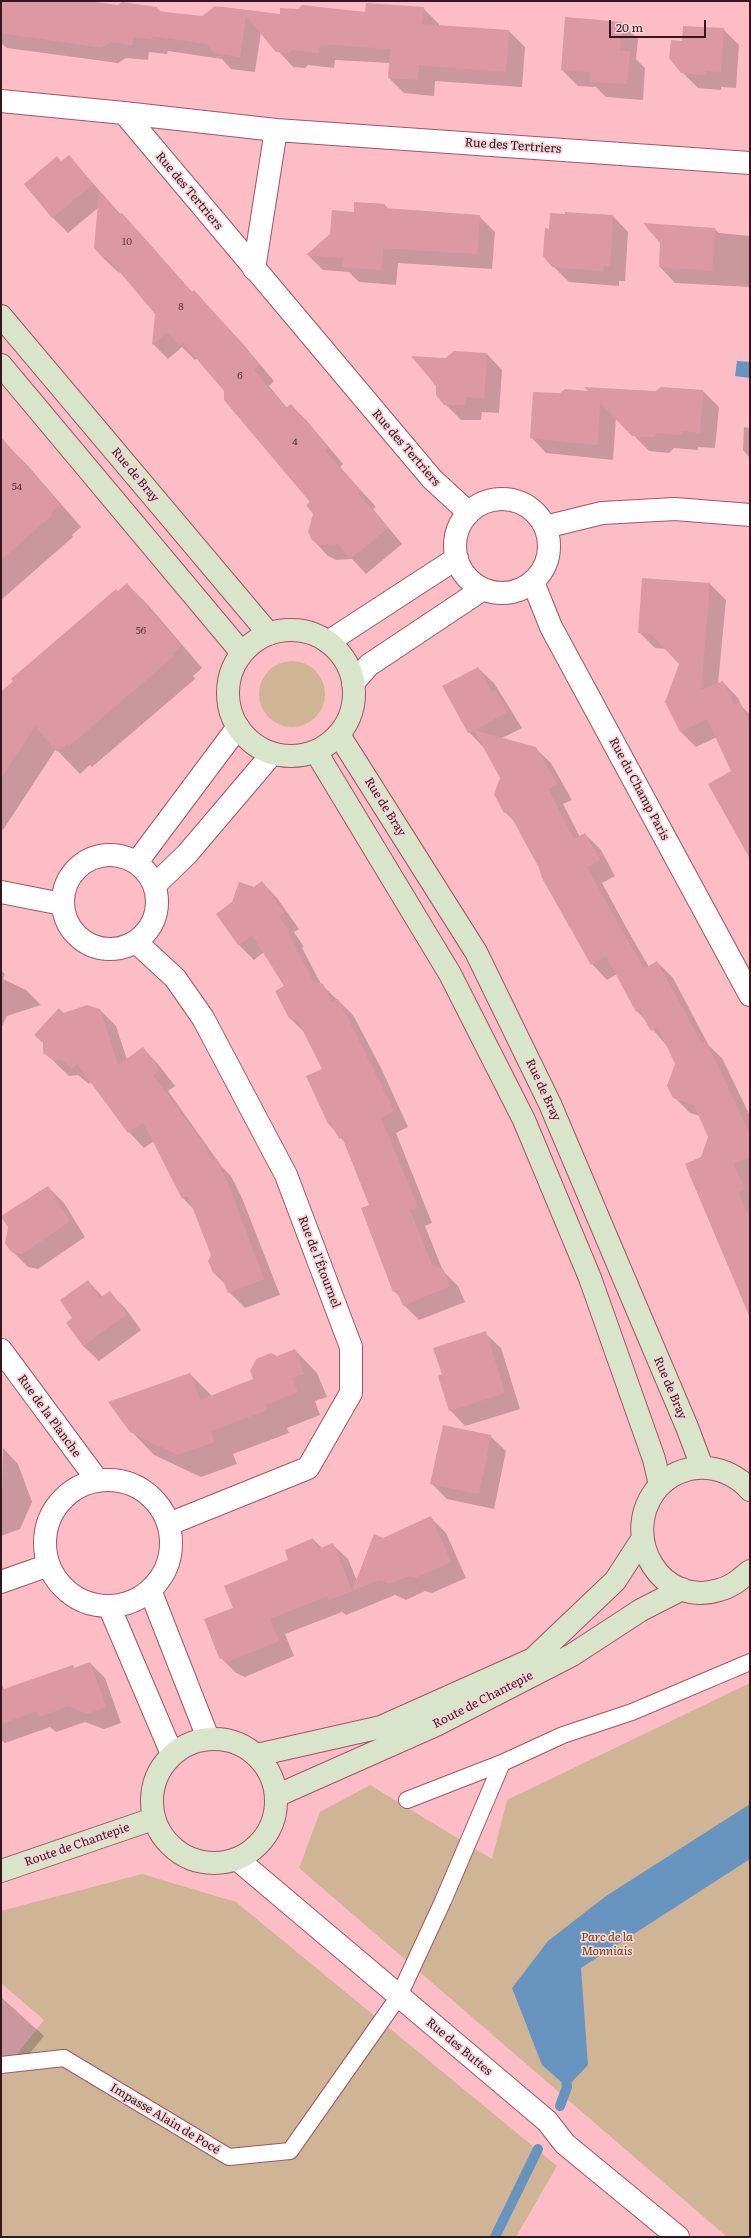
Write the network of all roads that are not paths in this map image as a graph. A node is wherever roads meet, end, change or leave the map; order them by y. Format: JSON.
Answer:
{"nodes":[{"id":1,"x":1,"y":102,"type":"edge"},
{"id":2,"x":124,"y":113,"type":"junction"},
{"id":3,"x":276,"y":130,"type":"junction"},
{"id":4,"x":750,"y":163,"type":"edge"},
{"id":5,"x":254,"y":269,"type":"junction"},
{"id":6,"x":1,"y":316,"type":"edge"},
{"id":7,"x":1,"y":365,"type":"edge"},
{"id":8,"x":469,"y":513,"type":"junction"},
{"id":9,"x":750,"y":515,"type":"edge"},
{"id":10,"x":545,"y":527,"type":"junction"},
{"id":11,"x":458,"y":558,"type":"junction"},
{"id":12,"x":533,"y":582,"type":"junction"},
{"id":13,"x":483,"y":589,"type":"junction"},
{"id":14,"x":269,"y":634,"type":"junction"},
{"id":15,"x":328,"y":642,"type":"junction"},
{"id":16,"x":243,"y":652,"type":"junction"},
{"id":17,"x":353,"y":683,"type":"junction"},
{"id":18,"x":238,"y":727,"type":"junction"},
{"id":19,"x":339,"y":734,"type":"junction"},
{"id":20,"x":316,"y":752,"type":"junction"},
{"id":21,"x":272,"y":754,"type":"junction"},
{"id":22,"x":138,"y":862,"type":"junction"},
{"id":23,"x":155,"y":886,"type":"junction"},
{"id":24,"x":1,"y":892,"type":"edge"},
{"id":25,"x":62,"y":904,"type":"junction"},
{"id":26,"x":136,"y":942,"type":"junction"},
{"id":27,"x":750,"y":995,"type":"edge"},
{"id":28,"x":1,"y":1350,"type":"edge"},
{"id":29,"x":702,"y":1468,"type":"junction"},
{"id":30,"x":98,"y":1481,"type":"junction"},
{"id":31,"x":660,"y":1485,"type":"junction"},
{"id":32,"x":750,"y":1490,"type":"edge"},
{"id":33,"x":169,"y":1524,"type":"junction"},
{"id":34,"x":642,"y":1541,"type":"junction"},
{"id":35,"x":49,"y":1565,"type":"junction"},
{"id":36,"x":750,"y":1571,"type":"edge"},
{"id":37,"x":1,"y":1582,"type":"edge"},
{"id":38,"x":682,"y":1589,"type":"junction"},
{"id":39,"x":150,"y":1590,"type":"junction"},
{"id":40,"x":109,"y":1606,"type":"junction"},
{"id":41,"x":750,"y":1662,"type":"edge"},
{"id":42,"x":208,"y":1738,"type":"junction"},
{"id":43,"x":172,"y":1754,"type":"junction"},
{"id":44,"x":257,"y":1755,"type":"junction"},
{"id":45,"x":502,"y":1763,"type":"junction"},
{"id":46,"x":276,"y":1796,"type":"junction"},
{"id":47,"x":407,"y":1800,"type":"dead end"},
{"id":48,"x":153,"y":1819,"type":"junction"},
{"id":49,"x":237,"y":1859,"type":"junction"},
{"id":50,"x":1,"y":1871,"type":"edge"},
{"id":51,"x":399,"y":1996,"type":"junction"},
{"id":52,"x":1,"y":2066,"type":"edge"},
{"id":53,"x":678,"y":2237,"type":"edge"}],
"edges":[{"from":1,"to":2,"type":"street","name":"Rue des Tertriers"},
{"from":2,"to":3,"type":"street","name":"Rue des Tertriers"},
{"from":2,"to":5,"type":"street","name":"Rue des Tertriers"},
{"from":3,"to":4,"type":"street","name":"Rue des Tertriers"},
{"from":3,"to":5,"type":"street"},
{"from":5,"to":8,"type":"street","name":"Rue des Tertriers"},
{"from":6,"to":14,"type":"street","name":"Rue de Bray"},
{"from":7,"to":16,"type":"street"},
{"from":8,"to":10,"type":"street"},
{"from":8,"to":11,"type":"street"},
{"from":9,"to":10,"type":"street"},
{"from":10,"to":12,"type":"street"},
{"from":11,"to":13,"type":"street"},
{"from":11,"to":15,"type":"street"},
{"from":12,"to":13,"type":"street"},
{"from":12,"to":27,"type":"street","name":"Rue du Champ Paris"},
{"from":13,"to":17,"type":"street"},
{"from":14,"to":15,"type":"street"},
{"from":14,"to":16,"type":"street"},
{"from":15,"to":17,"type":"street"},
{"from":16,"to":18,"type":"street"},
{"from":17,"to":19,"type":"street"},
{"from":18,"to":21,"type":"street"},
{"from":18,"to":22,"type":"street"},
{"from":19,"to":20,"type":"street"},
{"from":19,"to":29,"type":"street","name":"Rue de Bray"},
{"from":20,"to":21,"type":"street"},
{"from":20,"to":31,"type":"street"},
{"from":21,"to":23,"type":"street"},
{"from":22,"to":23,"type":"street"},
{"from":22,"to":25,"type":"street"},
{"from":23,"to":26,"type":"street"},
{"from":24,"to":25,"type":"street"},
{"from":25,"to":26,"type":"street"},
{"from":26,"to":33,"type":"street","name":"Rue de l'Étournel"},
{"from":28,"to":30,"type":"street","name":"Rue de la Planche"},
{"from":29,"to":31,"type":"street"},
{"from":29,"to":32,"type":"street"},
{"from":30,"to":33,"type":"street"},
{"from":30,"to":35,"type":"street"},
{"from":31,"to":34,"type":"street"},
{"from":33,"to":39,"type":"street"},
{"from":34,"to":38,"type":"street"},
{"from":34,"to":44,"type":"street","name":"Route de Chantepie"},
{"from":35,"to":37,"type":"street"},
{"from":35,"to":40,"type":"street"},
{"from":36,"to":38,"type":"street"},
{"from":38,"to":46,"type":"street","name":"Route de Chantepie"},
{"from":39,"to":40,"type":"street"},
{"from":39,"to":42,"type":"street"},
{"from":40,"to":43,"type":"street"},
{"from":41,"to":45,"type":"lane"},
{"from":42,"to":43,"type":"street"},
{"from":42,"to":44,"type":"street"},
{"from":43,"to":48,"type":"street"},
{"from":44,"to":46,"type":"street"},
{"from":45,"to":47,"type":"lane"},
{"from":45,"to":51,"type":"lane","name":"Impasse Alain de Pocé"},
{"from":46,"to":49,"type":"street"},
{"from":48,"to":49,"type":"street"},
{"from":48,"to":50,"type":"street","name":"Route de Chantepie"},
{"from":49,"to":51,"type":"street","name":"Rue des Buttes"},
{"from":51,"to":52,"type":"lane","name":"Impasse Alain de Pocé"},
{"from":51,"to":53,"type":"street","name":"Rue des Buttes"}]}
